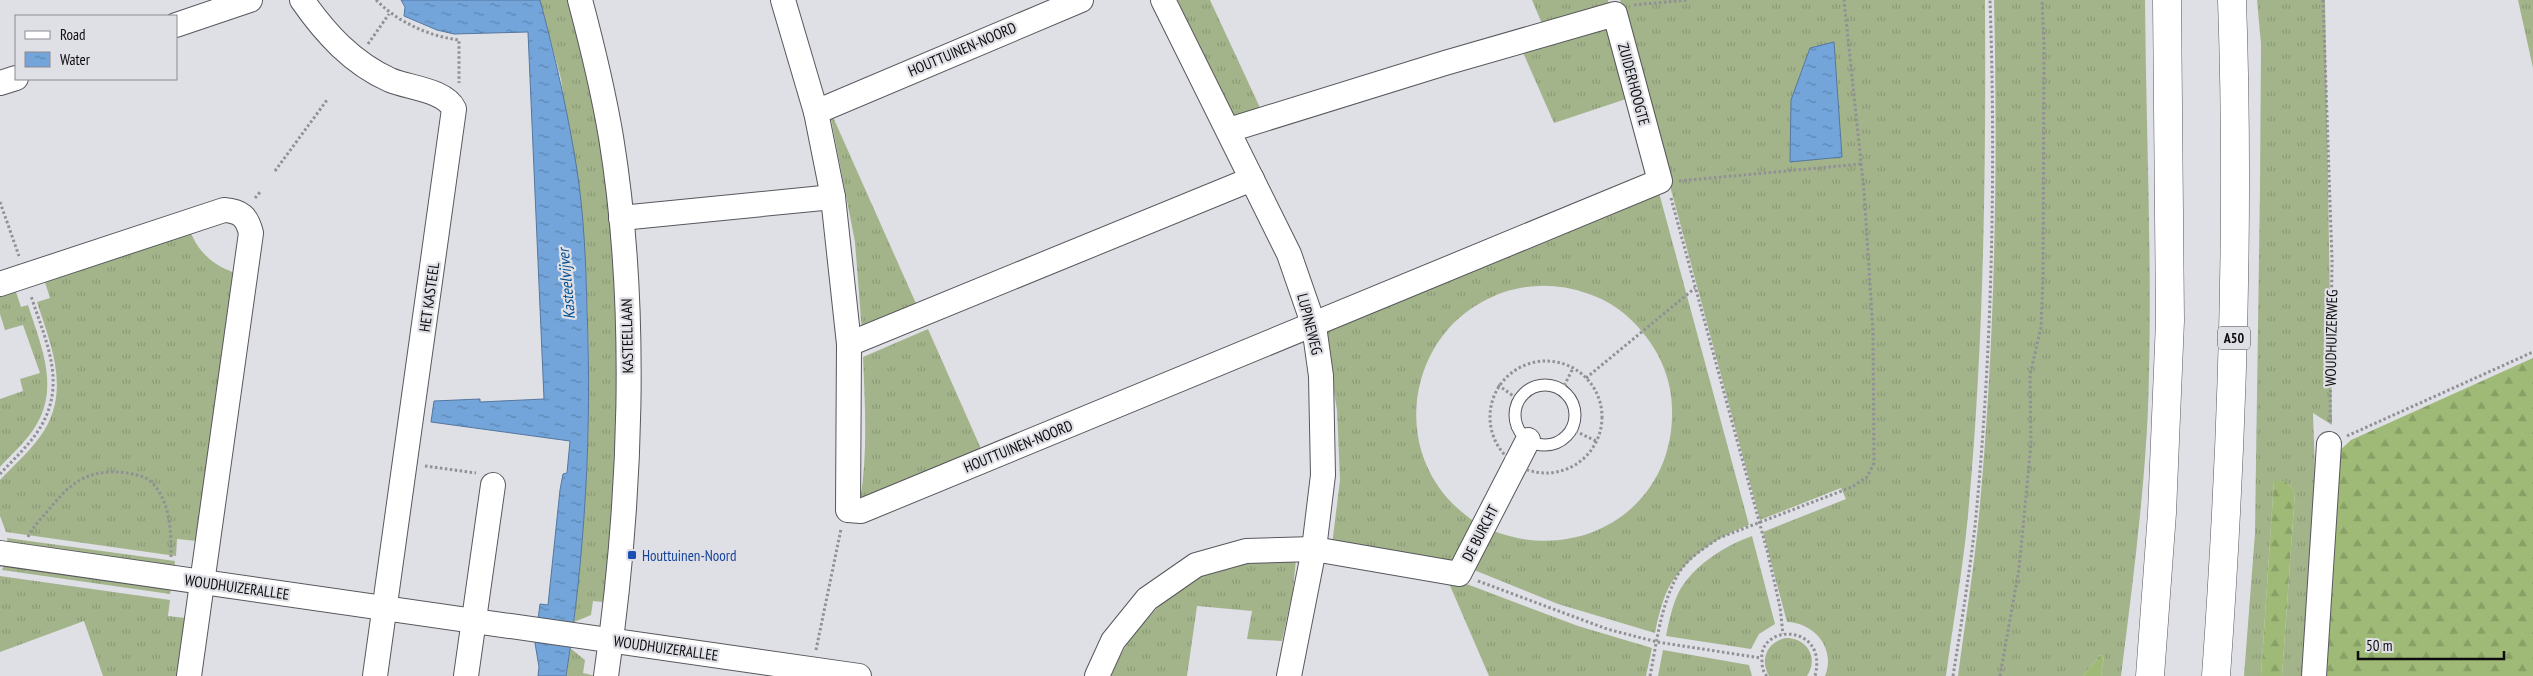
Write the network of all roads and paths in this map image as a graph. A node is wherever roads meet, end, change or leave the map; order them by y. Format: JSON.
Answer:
{"nodes":[{"id":1,"x":250,"y":0,"type":"edge"},
{"id":2,"x":302,"y":0,"type":"edge"},
{"id":3,"x":376,"y":0,"type":"edge"},
{"id":4,"x":580,"y":0,"type":"edge"},
{"id":5,"x":784,"y":0,"type":"edge"},
{"id":6,"x":1081,"y":0,"type":"edge"},
{"id":7,"x":1164,"y":0,"type":"edge"},
{"id":8,"x":1688,"y":0,"type":"edge"},
{"id":9,"x":1844,"y":0,"type":"edge"},
{"id":10,"x":1990,"y":0,"type":"edge"},
{"id":11,"x":2042,"y":0,"type":"edge"},
{"id":12,"x":2167,"y":0,"type":"edge"},
{"id":13,"x":2232,"y":0,"type":"edge"},
{"id":14,"x":2323,"y":0,"type":"edge"},
{"id":15,"x":1627,"y":5,"type":"dead end"},
{"id":16,"x":389,"y":14,"type":"junction"},
{"id":17,"x":178,"y":23,"type":"edge"},
{"id":18,"x":372,"y":39,"type":"dead end"},
{"id":19,"x":15,"y":78,"type":"edge"},
{"id":20,"x":0,"y":83,"type":"edge"},
{"id":21,"x":327,"y":100,"type":"dead end"},
{"id":22,"x":449,"y":101,"type":"junction"},
{"id":23,"x":816,"y":112,"type":"junction"},
{"id":24,"x":1229,"y":130,"type":"junction"},
{"id":25,"x":1861,"y":164,"type":"junction"},
{"id":26,"x":275,"y":171,"type":"dead end"},
{"id":27,"x":1252,"y":179,"type":"junction"},
{"id":28,"x":1668,"y":181,"type":"junction"},
{"id":29,"x":834,"y":197,"type":"junction"},
{"id":30,"x":0,"y":202,"type":"edge"},
{"id":31,"x":621,"y":218,"type":"junction"},
{"id":32,"x":26,"y":276,"type":"junction"},
{"id":33,"x":0,"y":284,"type":"edge"},
{"id":34,"x":1695,"y":288,"type":"junction"},
{"id":35,"x":1314,"y":326,"type":"junction"},
{"id":36,"x":849,"y":344,"type":"junction"},
{"id":37,"x":2533,"y":352,"type":"edge"},
{"id":38,"x":1573,"y":368,"type":"junction"},
{"id":39,"x":1586,"y":378,"type":"junction"},
{"id":40,"x":1498,"y":385,"type":"junction"},
{"id":41,"x":1562,"y":390,"type":"junction"},
{"id":42,"x":1519,"y":400,"type":"junction"},
{"id":43,"x":1571,"y":429,"type":"junction"},
{"id":44,"x":1528,"y":440,"type":"junction"},
{"id":45,"x":1596,"y":441,"type":"junction"},
{"id":46,"x":2330,"y":444,"type":"junction"},
{"id":47,"x":406,"y":463,"type":"junction"},
{"id":48,"x":1516,"y":465,"type":"junction"},
{"id":49,"x":0,"y":474,"type":"edge"},
{"id":50,"x":493,"y":485,"type":"joint"},
{"id":51,"x":848,"y":510,"type":"junction"},
{"id":52,"x":1758,"y":523,"type":"junction"},
{"id":53,"x":28,"y":538,"type":"dead end"},
{"id":54,"x":1314,"y":549,"type":"junction"},
{"id":55,"x":0,"y":553,"type":"edge"},
{"id":56,"x":172,"y":558,"type":"dead end"},
{"id":57,"x":1459,"y":574,"type":"junction"},
{"id":58,"x":203,"y":582,"type":"junction"},
{"id":59,"x":385,"y":608,"type":"junction"},
{"id":60,"x":474,"y":621,"type":"junction"},
{"id":61,"x":1783,"y":634,"type":"junction"},
{"id":62,"x":611,"y":640,"type":"junction"},
{"id":63,"x":1657,"y":642,"type":"junction"},
{"id":64,"x":1761,"y":658,"type":"junction"},
{"id":65,"x":813,"y":669,"type":"junction"},
{"id":66,"x":189,"y":676,"type":"edge"},
{"id":67,"x":375,"y":676,"type":"edge"},
{"id":68,"x":466,"y":676,"type":"edge"},
{"id":69,"x":606,"y":676,"type":"edge"},
{"id":70,"x":859,"y":676,"type":"edge"},
{"id":71,"x":1097,"y":676,"type":"edge"},
{"id":72,"x":1289,"y":676,"type":"edge"},
{"id":73,"x":1650,"y":676,"type":"edge"},
{"id":74,"x":1766,"y":676,"type":"edge"},
{"id":75,"x":1816,"y":676,"type":"edge"},
{"id":76,"x":1953,"y":676,"type":"edge"},
{"id":77,"x":2000,"y":676,"type":"edge"},
{"id":78,"x":2150,"y":676,"type":"edge"},
{"id":79,"x":2216,"y":676,"type":"edge"},
{"id":80,"x":2314,"y":676,"type":"edge"}],
"edges":[{"from":1,"to":17,"type":"street"},
{"from":2,"to":22,"type":"street"},
{"from":3,"to":16,"type":"path"},
{"from":4,"to":31,"type":"street","name":"KASTEELLAAN"},
{"from":5,"to":23,"type":"street"},
{"from":6,"to":23,"type":"street","name":"HOUTTUINEN-NOORD"},
{"from":7,"to":24,"type":"street","name":"LUPINEWEG"},
{"from":8,"to":15,"type":"path"},
{"from":9,"to":25,"type":"path"},
{"from":10,"to":76,"type":"path"},
{"from":11,"to":77,"type":"path"},
{"from":12,"to":78,"type":"highway"},
{"from":13,"to":79,"type":"highway","number":"A50"},
{"from":14,"to":46,"type":"path","name":"WOUDHUIZERWEG"},
{"from":16,"to":18,"type":"path"},
{"from":16,"to":22,"type":"path"},
{"from":19,"to":20,"type":"street"},
{"from":21,"to":26,"type":"path"},
{"from":22,"to":47,"type":"street","name":"HET KASTEEL"},
{"from":23,"to":29,"type":"street"},
{"from":24,"to":27,"type":"street","name":"LUPINEWEG"},
{"from":24,"to":28,"type":"street","name":"ZUIDERHOOGTE"},
{"from":25,"to":28,"type":"path"},
{"from":25,"to":52,"type":"path"},
{"from":27,"to":35,"type":"street","name":"LUPINEWEG"},
{"from":27,"to":36,"type":"street"},
{"from":28,"to":34,"type":"path"},
{"from":28,"to":35,"type":"street"},
{"from":29,"to":31,"type":"street"},
{"from":29,"to":36,"type":"street"},
{"from":30,"to":32,"type":"path"},
{"from":31,"to":62,"type":"street","name":"KASTEELLAAN"},
{"from":32,"to":33,"type":"street"},
{"from":32,"to":49,"type":"path"},
{"from":32,"to":58,"type":"street"},
{"from":34,"to":39,"type":"path"},
{"from":34,"to":52,"type":"path"},
{"from":35,"to":51,"type":"street","name":"HOUTTUINEN-NOORD"},
{"from":35,"to":54,"type":"street","name":"LUPINEWEG"},
{"from":36,"to":51,"type":"street"},
{"from":37,"to":46,"type":"path"},
{"from":38,"to":39,"type":"path"},
{"from":38,"to":40,"type":"path"},
{"from":38,"to":41,"type":"path"},
{"from":39,"to":45,"type":"path"},
{"from":40,"to":42,"type":"path"},
{"from":40,"to":48,"type":"path"},
{"from":41,"to":42,"type":"lane"},
{"from":41,"to":43,"type":"lane"},
{"from":42,"to":44,"type":"lane"},
{"from":43,"to":44,"type":"lane"},
{"from":43,"to":45,"type":"path"},
{"from":44,"to":48,"type":"street","name":"DE BURCHT"},
{"from":45,"to":48,"type":"path"},
{"from":46,"to":80,"type":"street"},
{"from":47,"to":50,"type":"path"},
{"from":47,"to":59,"type":"street","name":"HET KASTEEL"},
{"from":48,"to":57,"type":"street","name":"DE BURCHT"},
{"from":50,"to":60,"type":"street"},
{"from":51,"to":65,"type":"path"},
{"from":52,"to":61,"type":"path"},
{"from":52,"to":63,"type":"path"},
{"from":53,"to":56,"type":"path"},
{"from":54,"to":57,"type":"street","name":"DE BURCHT"},
{"from":54,"to":71,"type":"street"},
{"from":54,"to":72,"type":"street","name":"LUPINEWEG"},
{"from":55,"to":58,"type":"street","name":"WOUDHUIZERALLEE"},
{"from":57,"to":63,"type":"path"},
{"from":58,"to":59,"type":"street","name":"WOUDHUIZERALLEE"},
{"from":58,"to":66,"type":"street"},
{"from":59,"to":60,"type":"street","name":"WOUDHUIZERALLEE"},
{"from":59,"to":67,"type":"street","name":"HET KASTEEL"},
{"from":60,"to":62,"type":"street","name":"WOUDHUIZERALLEE"},
{"from":60,"to":68,"type":"street"},
{"from":61,"to":64,"type":"path"},
{"from":61,"to":75,"type":"path"},
{"from":62,"to":65,"type":"street","name":"WOUDHUIZERALLEE"},
{"from":62,"to":69,"type":"street","name":"KASTEELLAAN"},
{"from":63,"to":64,"type":"path"},
{"from":63,"to":73,"type":"path"},
{"from":64,"to":74,"type":"path"},
{"from":65,"to":70,"type":"street","name":"WOUDHUIZERALLEE"}]}
